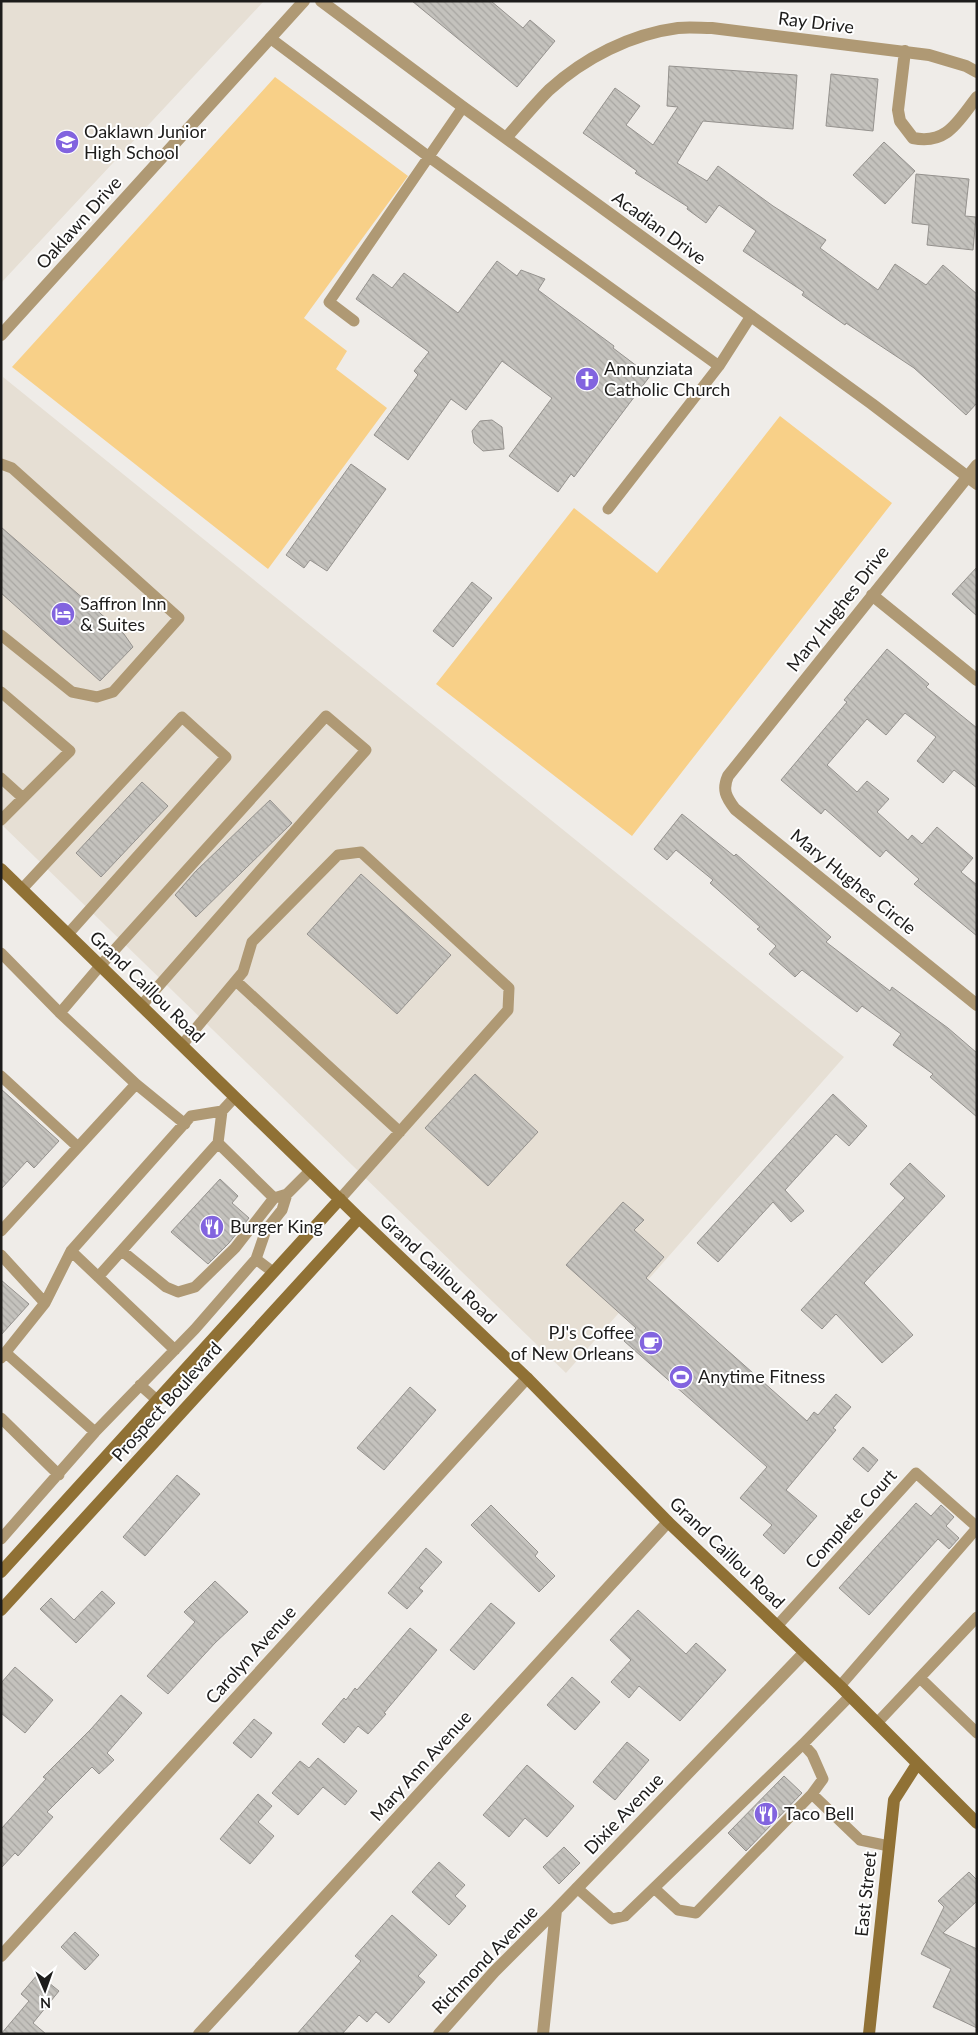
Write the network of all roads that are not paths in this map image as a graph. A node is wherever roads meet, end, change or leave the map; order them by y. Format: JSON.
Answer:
{"nodes":[{"id":1,"x":304,"y":1,"type":"edge"},
{"id":2,"x":321,"y":1,"type":"edge"},
{"id":3,"x":270,"y":38,"type":"junction"},
{"id":4,"x":905,"y":51,"type":"junction"},
{"id":5,"x":977,"y":72,"type":"edge"},
{"id":6,"x":977,"y":97,"type":"edge"},
{"id":7,"x":463,"y":107,"type":"junction"},
{"id":8,"x":506,"y":138,"type":"junction"},
{"id":9,"x":429,"y":157,"type":"junction"},
{"id":10,"x":751,"y":316,"type":"junction"},
{"id":11,"x":354,"y":321,"type":"dead end"},
{"id":12,"x":2,"y":334,"type":"edge"},
{"id":13,"x":719,"y":366,"type":"junction"},
{"id":14,"x":1,"y":464,"type":"edge"},
{"id":15,"x":977,"y":464,"type":"edge"},
{"id":16,"x":972,"y":480,"type":"edge"},
{"id":17,"x":608,"y":509,"type":"dead end"},
{"id":18,"x":872,"y":595,"type":"junction"},
{"id":19,"x":1,"y":635,"type":"edge"},
{"id":20,"x":977,"y":680,"type":"edge"},
{"id":21,"x":1,"y":692,"type":"edge"},
{"id":22,"x":728,"y":776,"type":"joint"},
{"id":23,"x":1,"y":778,"type":"edge"},
{"id":24,"x":23,"y":798,"type":"junction"},
{"id":25,"x":1,"y":820,"type":"edge"},
{"id":26,"x":1,"y":869,"type":"edge"},
{"id":27,"x":22,"y":889,"type":"junction"},
{"id":28,"x":68,"y":934,"type":"junction"},
{"id":29,"x":1,"y":953,"type":"edge"},
{"id":30,"x":100,"y":966,"type":"junction"},
{"id":31,"x":236,"y":981,"type":"junction"},
{"id":32,"x":977,"y":1005,"type":"edge"},
{"id":33,"x":141,"y":1006,"type":"junction"},
{"id":34,"x":60,"y":1013,"type":"junction"},
{"id":35,"x":182,"y":1045,"type":"junction"},
{"id":36,"x":1,"y":1076,"type":"edge"},
{"id":37,"x":136,"y":1084,"type":"junction"},
{"id":38,"x":234,"y":1098,"type":"junction"},
{"id":39,"x":222,"y":1111,"type":"junction"},
{"id":40,"x":185,"y":1124,"type":"junction"},
{"id":41,"x":400,"y":1132,"type":"junction"},
{"id":42,"x":218,"y":1143,"type":"junction"},
{"id":43,"x":78,"y":1147,"type":"junction"},
{"id":44,"x":310,"y":1170,"type":"junction"},
{"id":45,"x":287,"y":1194,"type":"junction"},
{"id":46,"x":274,"y":1198,"type":"junction"},
{"id":47,"x":340,"y":1199,"type":"junction"},
{"id":48,"x":359,"y":1218,"type":"junction"},
{"id":49,"x":1,"y":1231,"type":"edge"},
{"id":50,"x":71,"y":1251,"type":"junction"},
{"id":51,"x":122,"y":1251,"type":"junction"},
{"id":52,"x":1,"y":1254,"type":"edge"},
{"id":53,"x":256,"y":1259,"type":"junction"},
{"id":54,"x":273,"y":1272,"type":"junction"},
{"id":55,"x":98,"y":1277,"type":"junction"},
{"id":56,"x":45,"y":1303,"type":"junction"},
{"id":57,"x":175,"y":1350,"type":"junction"},
{"id":58,"x":4,"y":1355,"type":"edge"},
{"id":59,"x":527,"y":1378,"type":"junction"},
{"id":60,"x":140,"y":1385,"type":"junction"},
{"id":61,"x":157,"y":1400,"type":"junction"},
{"id":62,"x":1,"y":1418,"type":"edge"},
{"id":63,"x":95,"y":1432,"type":"junction"},
{"id":64,"x":59,"y":1475,"type":"junction"},
{"id":65,"x":668,"y":1522,"type":"junction"},
{"id":66,"x":977,"y":1528,"type":"edge"},
{"id":67,"x":1,"y":1539,"type":"edge"},
{"id":68,"x":2,"y":1570,"type":"edge"},
{"id":69,"x":1,"y":1610,"type":"edge"},
{"id":70,"x":977,"y":1617,"type":"edge"},
{"id":71,"x":777,"y":1626,"type":"junction"},
{"id":72,"x":804,"y":1653,"type":"junction"},
{"id":73,"x":920,"y":1678,"type":"junction"},
{"id":74,"x":840,"y":1686,"type":"junction"},
{"id":75,"x":850,"y":1696,"type":"junction"},
{"id":76,"x":877,"y":1723,"type":"junction"},
{"id":77,"x":977,"y":1734,"type":"edge"},
{"id":78,"x":803,"y":1744,"type":"junction"},
{"id":79,"x":917,"y":1764,"type":"junction"},
{"id":80,"x":812,"y":1794,"type":"junction"},
{"id":81,"x":977,"y":1822,"type":"edge"},
{"id":82,"x":889,"y":1846,"type":"junction"},
{"id":83,"x":577,"y":1888,"type":"junction"},
{"id":84,"x":654,"y":1888,"type":"junction"},
{"id":85,"x":556,"y":1910,"type":"junction"},
{"id":86,"x":1,"y":1956,"type":"edge"},
{"id":87,"x":199,"y":2034,"type":"edge"},
{"id":88,"x":438,"y":2034,"type":"edge"},
{"id":89,"x":543,"y":2034,"type":"edge"},
{"id":90,"x":869,"y":2034,"type":"edge"}],
"edges":[{"from":1,"to":3,"type":"street","name":"Oaklawn Drive"},
{"from":2,"to":7,"type":"street","name":"Acadian Drive"},
{"from":3,"to":9,"type":"lane"},
{"from":3,"to":12,"type":"street","name":"Oaklawn Drive"},
{"from":4,"to":5,"type":"street","name":"Ray Drive"},
{"from":4,"to":6,"type":"street"},
{"from":4,"to":8,"type":"street","name":"Ray Drive"},
{"from":7,"to":8,"type":"street","name":"Acadian Drive"},
{"from":7,"to":9,"type":"lane"},
{"from":8,"to":10,"type":"street","name":"Acadian Drive"},
{"from":9,"to":11,"type":"lane"},
{"from":9,"to":13,"type":"lane"},
{"from":10,"to":13,"type":"lane"},
{"from":10,"to":16,"type":"street","name":"Acadian Drive"},
{"from":13,"to":17,"type":"lane"},
{"from":14,"to":19,"type":"lane"},
{"from":15,"to":16,"type":"street","name":"Mary Hughes Drive"},
{"from":16,"to":18,"type":"street","name":"Mary Hughes Drive"},
{"from":18,"to":20,"type":"street"},
{"from":18,"to":22,"type":"street","name":"Mary Hughes Drive"},
{"from":21,"to":24,"type":"lane"},
{"from":22,"to":32,"type":"street","name":"Mary Hughes Circle"},
{"from":23,"to":24,"type":"lane"},
{"from":24,"to":25,"type":"lane"},
{"from":26,"to":27,"type":"main road","name":"Grand Caillou Road"},
{"from":27,"to":28,"type":"main road","name":"Grand Caillou Road"},
{"from":27,"to":28,"type":"lane"},
{"from":28,"to":30,"type":"main road","name":"Grand Caillou Road"},
{"from":29,"to":34,"type":"lane"},
{"from":30,"to":33,"type":"main road","name":"Grand Caillou Road"},
{"from":30,"to":33,"type":"lane"},
{"from":30,"to":34,"type":"lane"},
{"from":31,"to":35,"type":"lane"},
{"from":31,"to":41,"type":"lane"},
{"from":31,"to":41,"type":"lane"},
{"from":33,"to":35,"type":"main road","name":"Grand Caillou Road"},
{"from":34,"to":37,"type":"lane"},
{"from":35,"to":38,"type":"main road","name":"Grand Caillou Road"},
{"from":36,"to":43,"type":"lane"},
{"from":37,"to":40,"type":"lane"},
{"from":37,"to":43,"type":"lane"},
{"from":38,"to":39,"type":"lane"},
{"from":38,"to":44,"type":"main road","name":"Grand Caillou Road"},
{"from":39,"to":40,"type":"lane"},
{"from":39,"to":42,"type":"lane"},
{"from":40,"to":50,"type":"lane"},
{"from":41,"to":47,"type":"lane"},
{"from":42,"to":46,"type":"lane"},
{"from":42,"to":51,"type":"lane"},
{"from":43,"to":49,"type":"lane"},
{"from":44,"to":45,"type":"lane"},
{"from":44,"to":47,"type":"main road","name":"Grand Caillou Road"},
{"from":45,"to":46,"type":"lane"},
{"from":45,"to":53,"type":"lane"},
{"from":46,"to":51,"type":"lane"},
{"from":47,"to":48,"type":"main road","name":"Grand Caillou Road"},
{"from":47,"to":54,"type":"main road","name":"Prospect Boulevard"},
{"from":48,"to":59,"type":"main road","name":"Grand Caillou Road"},
{"from":48,"to":69,"type":"main road","name":"Prospect Boulevard"},
{"from":50,"to":55,"type":"lane"},
{"from":50,"to":56,"type":"lane"},
{"from":51,"to":55,"type":"lane"},
{"from":52,"to":56,"type":"lane"},
{"from":53,"to":54,"type":"lane"},
{"from":53,"to":57,"type":"lane"},
{"from":54,"to":61,"type":"main road","name":"Prospect Boulevard"},
{"from":55,"to":57,"type":"lane"},
{"from":56,"to":58,"type":"lane"},
{"from":57,"to":60,"type":"lane"},
{"from":58,"to":63,"type":"lane"},
{"from":59,"to":65,"type":"main road","name":"Grand Caillou Road"},
{"from":59,"to":86,"type":"street","name":"Carolyn Avenue"},
{"from":60,"to":61,"type":"lane"},
{"from":60,"to":63,"type":"lane"},
{"from":61,"to":68,"type":"main road","name":"Prospect Boulevard"},
{"from":62,"to":64,"type":"lane"},
{"from":63,"to":64,"type":"lane"},
{"from":64,"to":67,"type":"lane"},
{"from":65,"to":71,"type":"main road","name":"Grand Caillou Road"},
{"from":65,"to":87,"type":"street","name":"Mary Ann Avenue"},
{"from":66,"to":71,"type":"lane","name":"Complete Court"},
{"from":66,"to":74,"type":"lane","name":"Complete Court"},
{"from":70,"to":73,"type":"lane"},
{"from":71,"to":72,"type":"main road","name":"Grand Caillou Road"},
{"from":72,"to":74,"type":"main road","name":"Grand Caillou Road"},
{"from":72,"to":83,"type":"street","name":"Dixie Avenue"},
{"from":73,"to":76,"type":"lane"},
{"from":73,"to":77,"type":"lane"},
{"from":74,"to":75,"type":"main road","name":"Grand Caillou Road"},
{"from":75,"to":76,"type":"main road","name":"Grand Caillou Road"},
{"from":75,"to":78,"type":"lane"},
{"from":76,"to":79,"type":"main road","name":"Grand Caillou Road"},
{"from":78,"to":80,"type":"lane"},
{"from":78,"to":84,"type":"lane"},
{"from":79,"to":81,"type":"main road","name":"Grand Caillou Road"},
{"from":79,"to":82,"type":"main road","name":"East Street"},
{"from":80,"to":82,"type":"lane"},
{"from":80,"to":84,"type":"lane"},
{"from":82,"to":90,"type":"main road","name":"East Street"},
{"from":83,"to":84,"type":"lane"},
{"from":83,"to":85,"type":"street","name":"Dixie Avenue"},
{"from":85,"to":88,"type":"street","name":"Richmond Avenue"},
{"from":85,"to":89,"type":"street"}]}
